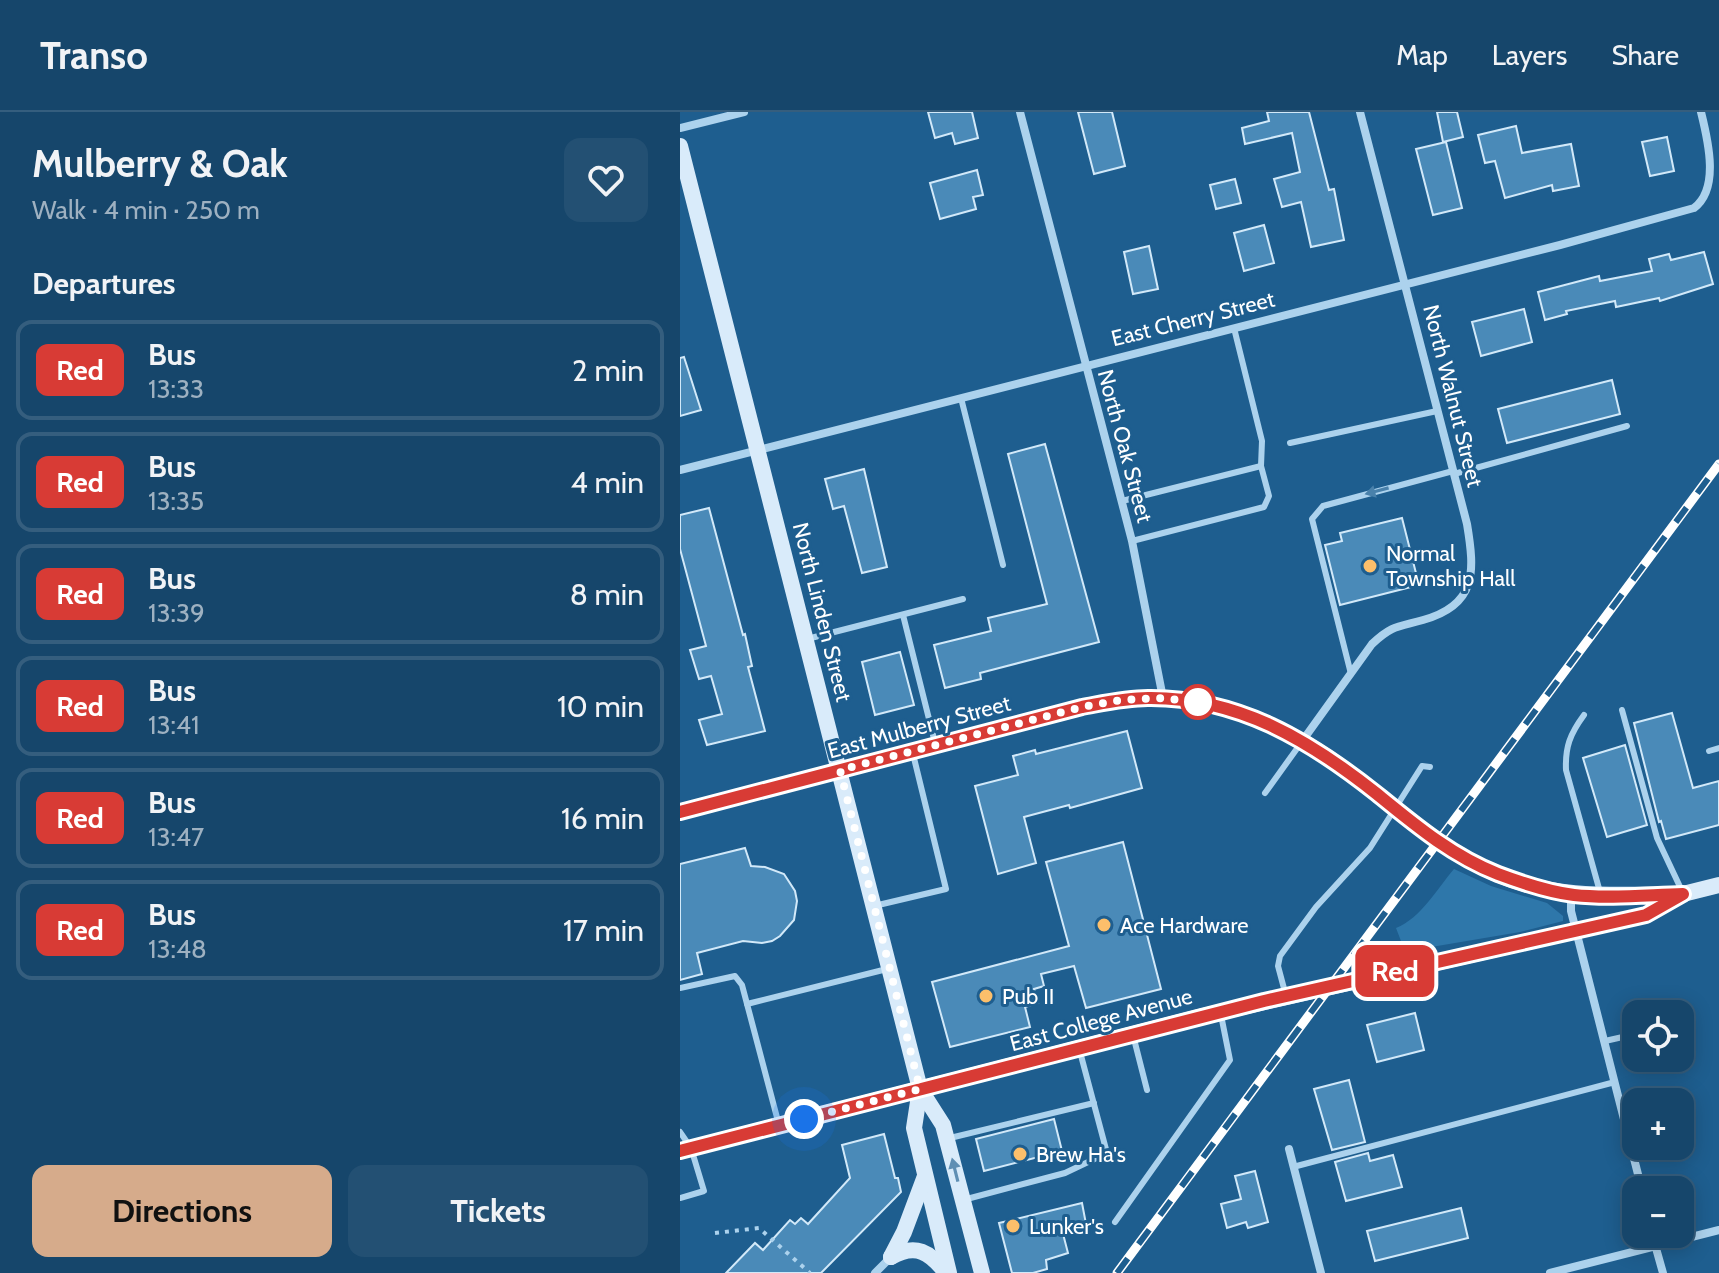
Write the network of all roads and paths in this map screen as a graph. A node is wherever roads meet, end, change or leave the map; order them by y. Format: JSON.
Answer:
{"nodes":[{"id":1,"x":744,"y":112,"type":"edge"},
{"id":2,"x":1020,"y":112,"type":"edge"},
{"id":3,"x":1360,"y":112,"type":"edge"},
{"id":4,"x":1701,"y":112,"type":"edge"},
{"id":5,"x":680,"y":128,"type":"edge"},
{"id":6,"x":680,"y":146,"type":"edge"},
{"id":7,"x":1405,"y":284,"type":"junction"},
{"id":8,"x":1234,"y":328,"type":"junction"},
{"id":9,"x":1085,"y":365,"type":"junction"},
{"id":10,"x":961,"y":398,"type":"junction"},
{"id":11,"x":1437,"y":411,"type":"junction"},
{"id":12,"x":1627,"y":426,"type":"dead end"},
{"id":13,"x":1290,"y":443,"type":"dead end"},
{"id":14,"x":758,"y":449,"type":"junction"},
{"id":15,"x":1261,"y":466,"type":"junction"},
{"id":16,"x":680,"y":470,"type":"edge"},
{"id":17,"x":1453,"y":473,"type":"junction"},
{"id":18,"x":1122,"y":501,"type":"junction"},
{"id":19,"x":1132,"y":541,"type":"junction"},
{"id":20,"x":1003,"y":565,"type":"dead end"},
{"id":21,"x":963,"y":599,"type":"dead end"},
{"id":22,"x":903,"y":615,"type":"junction"},
{"id":23,"x":807,"y":639,"type":"junction"},
{"id":24,"x":1351,"y":674,"type":"junction"},
{"id":25,"x":1167,"y":699,"type":"junction"},
{"id":26,"x":1622,"y":710,"type":"dead end"},
{"id":27,"x":1584,"y":715,"type":"dead end"},
{"id":28,"x":1303,"y":740,"type":"junction"},
{"id":29,"x":935,"y":745,"type":"junction"},
{"id":30,"x":1719,"y":748,"type":"edge"},
{"id":31,"x":913,"y":751,"type":"junction"},
{"id":32,"x":1709,"y":751,"type":"dead end"},
{"id":33,"x":1430,"y":767,"type":"dead end"},
{"id":34,"x":840,"y":770,"type":"junction"},
{"id":35,"x":1265,"y":793,"type":"dead end"},
{"id":36,"x":1395,"y":808,"type":"junction"},
{"id":37,"x":680,"y":812,"type":"edge"},
{"id":38,"x":1719,"y":885,"type":"edge"},
{"id":39,"x":1683,"y":894,"type":"junction"},
{"id":40,"x":1571,"y":895,"type":"junction"},
{"id":41,"x":1601,"y":895,"type":"junction"},
{"id":42,"x":874,"y":906,"type":"junction"},
{"id":43,"x":1577,"y":932,"type":"junction"},
{"id":44,"x":890,"y":968,"type":"junction"},
{"id":45,"x":680,"y":988,"type":"edge"},
{"id":46,"x":1286,"y":996,"type":"junction"},
{"id":47,"x":747,"y":1004,"type":"junction"},
{"id":48,"x":1221,"y":1012,"type":"junction"},
{"id":49,"x":1133,"y":1035,"type":"junction"},
{"id":50,"x":1622,"y":1037,"type":"edge"},
{"id":51,"x":1605,"y":1041,"type":"junction"},
{"id":52,"x":1079,"y":1048,"type":"junction"},
{"id":53,"x":1615,"y":1082,"type":"junction"},
{"id":54,"x":920,"y":1089,"type":"junction"},
{"id":55,"x":1147,"y":1090,"type":"dead end"},
{"id":56,"x":1094,"y":1103,"type":"junction"},
{"id":57,"x":779,"y":1125,"type":"junction"},
{"id":58,"x":680,"y":1132,"type":"edge"},
{"id":59,"x":947,"y":1138,"type":"junction"},
{"id":60,"x":1289,"y":1149,"type":"dead end"},
{"id":61,"x":685,"y":1150,"type":"edge"},
{"id":62,"x":1293,"y":1167,"type":"junction"},
{"id":63,"x":926,"y":1175,"type":"junction"},
{"id":64,"x":1638,"y":1176,"type":"edge"},
{"id":65,"x":680,"y":1198,"type":"edge"},
{"id":66,"x":963,"y":1200,"type":"junction"},
{"id":67,"x":1115,"y":1222,"type":"dead end"},
{"id":68,"x":1719,"y":1230,"type":"edge"},
{"id":69,"x":715,"y":1233,"type":"dead end"},
{"id":70,"x":1694,"y":1236,"type":"edge"},
{"id":71,"x":1644,"y":1248,"type":"edge"},
{"id":72,"x":1656,"y":1248,"type":"edge"},
{"id":73,"x":891,"y":1257,"type":"junction"},
{"id":74,"x":810,"y":1273,"type":"edge"},
{"id":75,"x":875,"y":1273,"type":"edge"},
{"id":76,"x":948,"y":1273,"type":"edge"},
{"id":77,"x":982,"y":1273,"type":"edge"},
{"id":78,"x":1321,"y":1273,"type":"edge"},
{"id":79,"x":1550,"y":1273,"type":"edge"},
{"id":80,"x":1663,"y":1273,"type":"edge"}],
"edges":[{"from":1,"to":5,"type":"street"},
{"from":2,"to":9,"type":"street","name":"North Oak Street"},
{"from":3,"to":7,"type":"street","name":"North Walnut Street"},
{"from":4,"to":7,"type":"street","name":"East Cherry Street"},
{"from":6,"to":14,"type":"main road","name":"North Linden Street"},
{"from":7,"to":8,"type":"street","name":"East Cherry Street"},
{"from":7,"to":11,"type":"street","name":"North Walnut Street"},
{"from":8,"to":9,"type":"street","name":"East Cherry Street"},
{"from":8,"to":15,"type":"lane"},
{"from":9,"to":10,"type":"street","name":"East Cherry Street"},
{"from":9,"to":18,"type":"street","name":"North Oak Street"},
{"from":10,"to":14,"type":"street","name":"East Cherry Street"},
{"from":10,"to":20,"type":"lane"},
{"from":11,"to":13,"type":"lane"},
{"from":11,"to":17,"type":"street","name":"North Walnut Street"},
{"from":12,"to":17,"type":"lane"},
{"from":14,"to":16,"type":"street","name":"East Cherry Street"},
{"from":14,"to":23,"type":"main road","name":"North Linden Street"},
{"from":15,"to":18,"type":"lane"},
{"from":15,"to":19,"type":"lane"},
{"from":17,"to":24,"type":"street","name":"North Walnut Street"},
{"from":17,"to":24,"type":"lane","one_way":true},
{"from":18,"to":19,"type":"street","name":"North Oak Street"},
{"from":19,"to":25,"type":"street","name":"North Oak Street"},
{"from":21,"to":22,"type":"lane"},
{"from":22,"to":23,"type":"lane"},
{"from":22,"to":29,"type":"lane"},
{"from":23,"to":34,"type":"main road","name":"North Linden Street"},
{"from":24,"to":28,"type":"street"},
{"from":25,"to":28,"type":"main road","name":"East Mulberry Street"},
{"from":25,"to":29,"type":"main road","name":"East Mulberry Street"},
{"from":26,"to":39,"type":"lane"},
{"from":27,"to":41,"type":"lane"},
{"from":28,"to":35,"type":"lane"},
{"from":28,"to":36,"type":"main road","name":"East Mulberry Street"},
{"from":29,"to":31,"type":"main road","name":"East Mulberry Street"},
{"from":30,"to":32,"type":"lane"},
{"from":31,"to":34,"type":"main road","name":"East Mulberry Street"},
{"from":31,"to":42,"type":"lane"},
{"from":33,"to":36,"type":"lane"},
{"from":34,"to":37,"type":"main road","name":"East Mulberry Street"},
{"from":34,"to":42,"type":"main road","name":"North Linden Street"},
{"from":36,"to":40,"type":"main road","name":"East Mulberry Street"},
{"from":36,"to":46,"type":"lane"},
{"from":38,"to":39,"type":"main road","name":"East College Avenue"},
{"from":39,"to":41,"type":"main road","name":"East Mulberry Street"},
{"from":39,"to":43,"type":"main road","name":"East College Avenue"},
{"from":40,"to":41,"type":"main road","name":"East Mulberry Street"},
{"from":40,"to":43,"type":"street"},
{"from":42,"to":44,"type":"main road","name":"North Linden Street"},
{"from":43,"to":46,"type":"main road","name":"East College Avenue"},
{"from":43,"to":51,"type":"street"},
{"from":44,"to":47,"type":"lane"},
{"from":44,"to":54,"type":"main road","name":"North Linden Street"},
{"from":45,"to":47,"type":"lane"},
{"from":46,"to":48,"type":"main road","name":"East College Avenue"},
{"from":47,"to":57,"type":"lane"},
{"from":48,"to":49,"type":"main road","name":"East College Avenue"},
{"from":48,"to":67,"type":"lane"},
{"from":49,"to":52,"type":"main road","name":"East College Avenue"},
{"from":49,"to":55,"type":"lane"},
{"from":50,"to":51,"type":"lane"},
{"from":51,"to":53,"type":"street"},
{"from":52,"to":54,"type":"main road","name":"East College Avenue"},
{"from":52,"to":56,"type":"lane"},
{"from":53,"to":62,"type":"lane"},
{"from":53,"to":64,"type":"street"},
{"from":54,"to":57,"type":"main road","name":"East College Avenue"},
{"from":54,"to":59,"type":"main road"},
{"from":54,"to":63,"type":"main road"},
{"from":56,"to":59,"type":"lane"},
{"from":56,"to":66,"type":"lane"},
{"from":57,"to":61,"type":"main road","name":"East College Avenue"},
{"from":58,"to":61,"type":"lane"},
{"from":66,"to":59,"type":"main road","one_way":true},
{"from":60,"to":62,"type":"street"},
{"from":61,"to":65,"type":"lane"},
{"from":62,"to":78,"type":"street"},
{"from":63,"to":73,"type":"main road"},
{"from":63,"to":76,"type":"main road"},
{"from":66,"to":77,"type":"main road"},
{"from":68,"to":70,"type":"street"},
{"from":69,"to":74,"type":"path"},
{"from":71,"to":79,"type":"street"},
{"from":72,"to":80,"type":"street"},
{"from":73,"to":75,"type":"street"},
{"from":73,"to":76,"type":"main road"}]}
